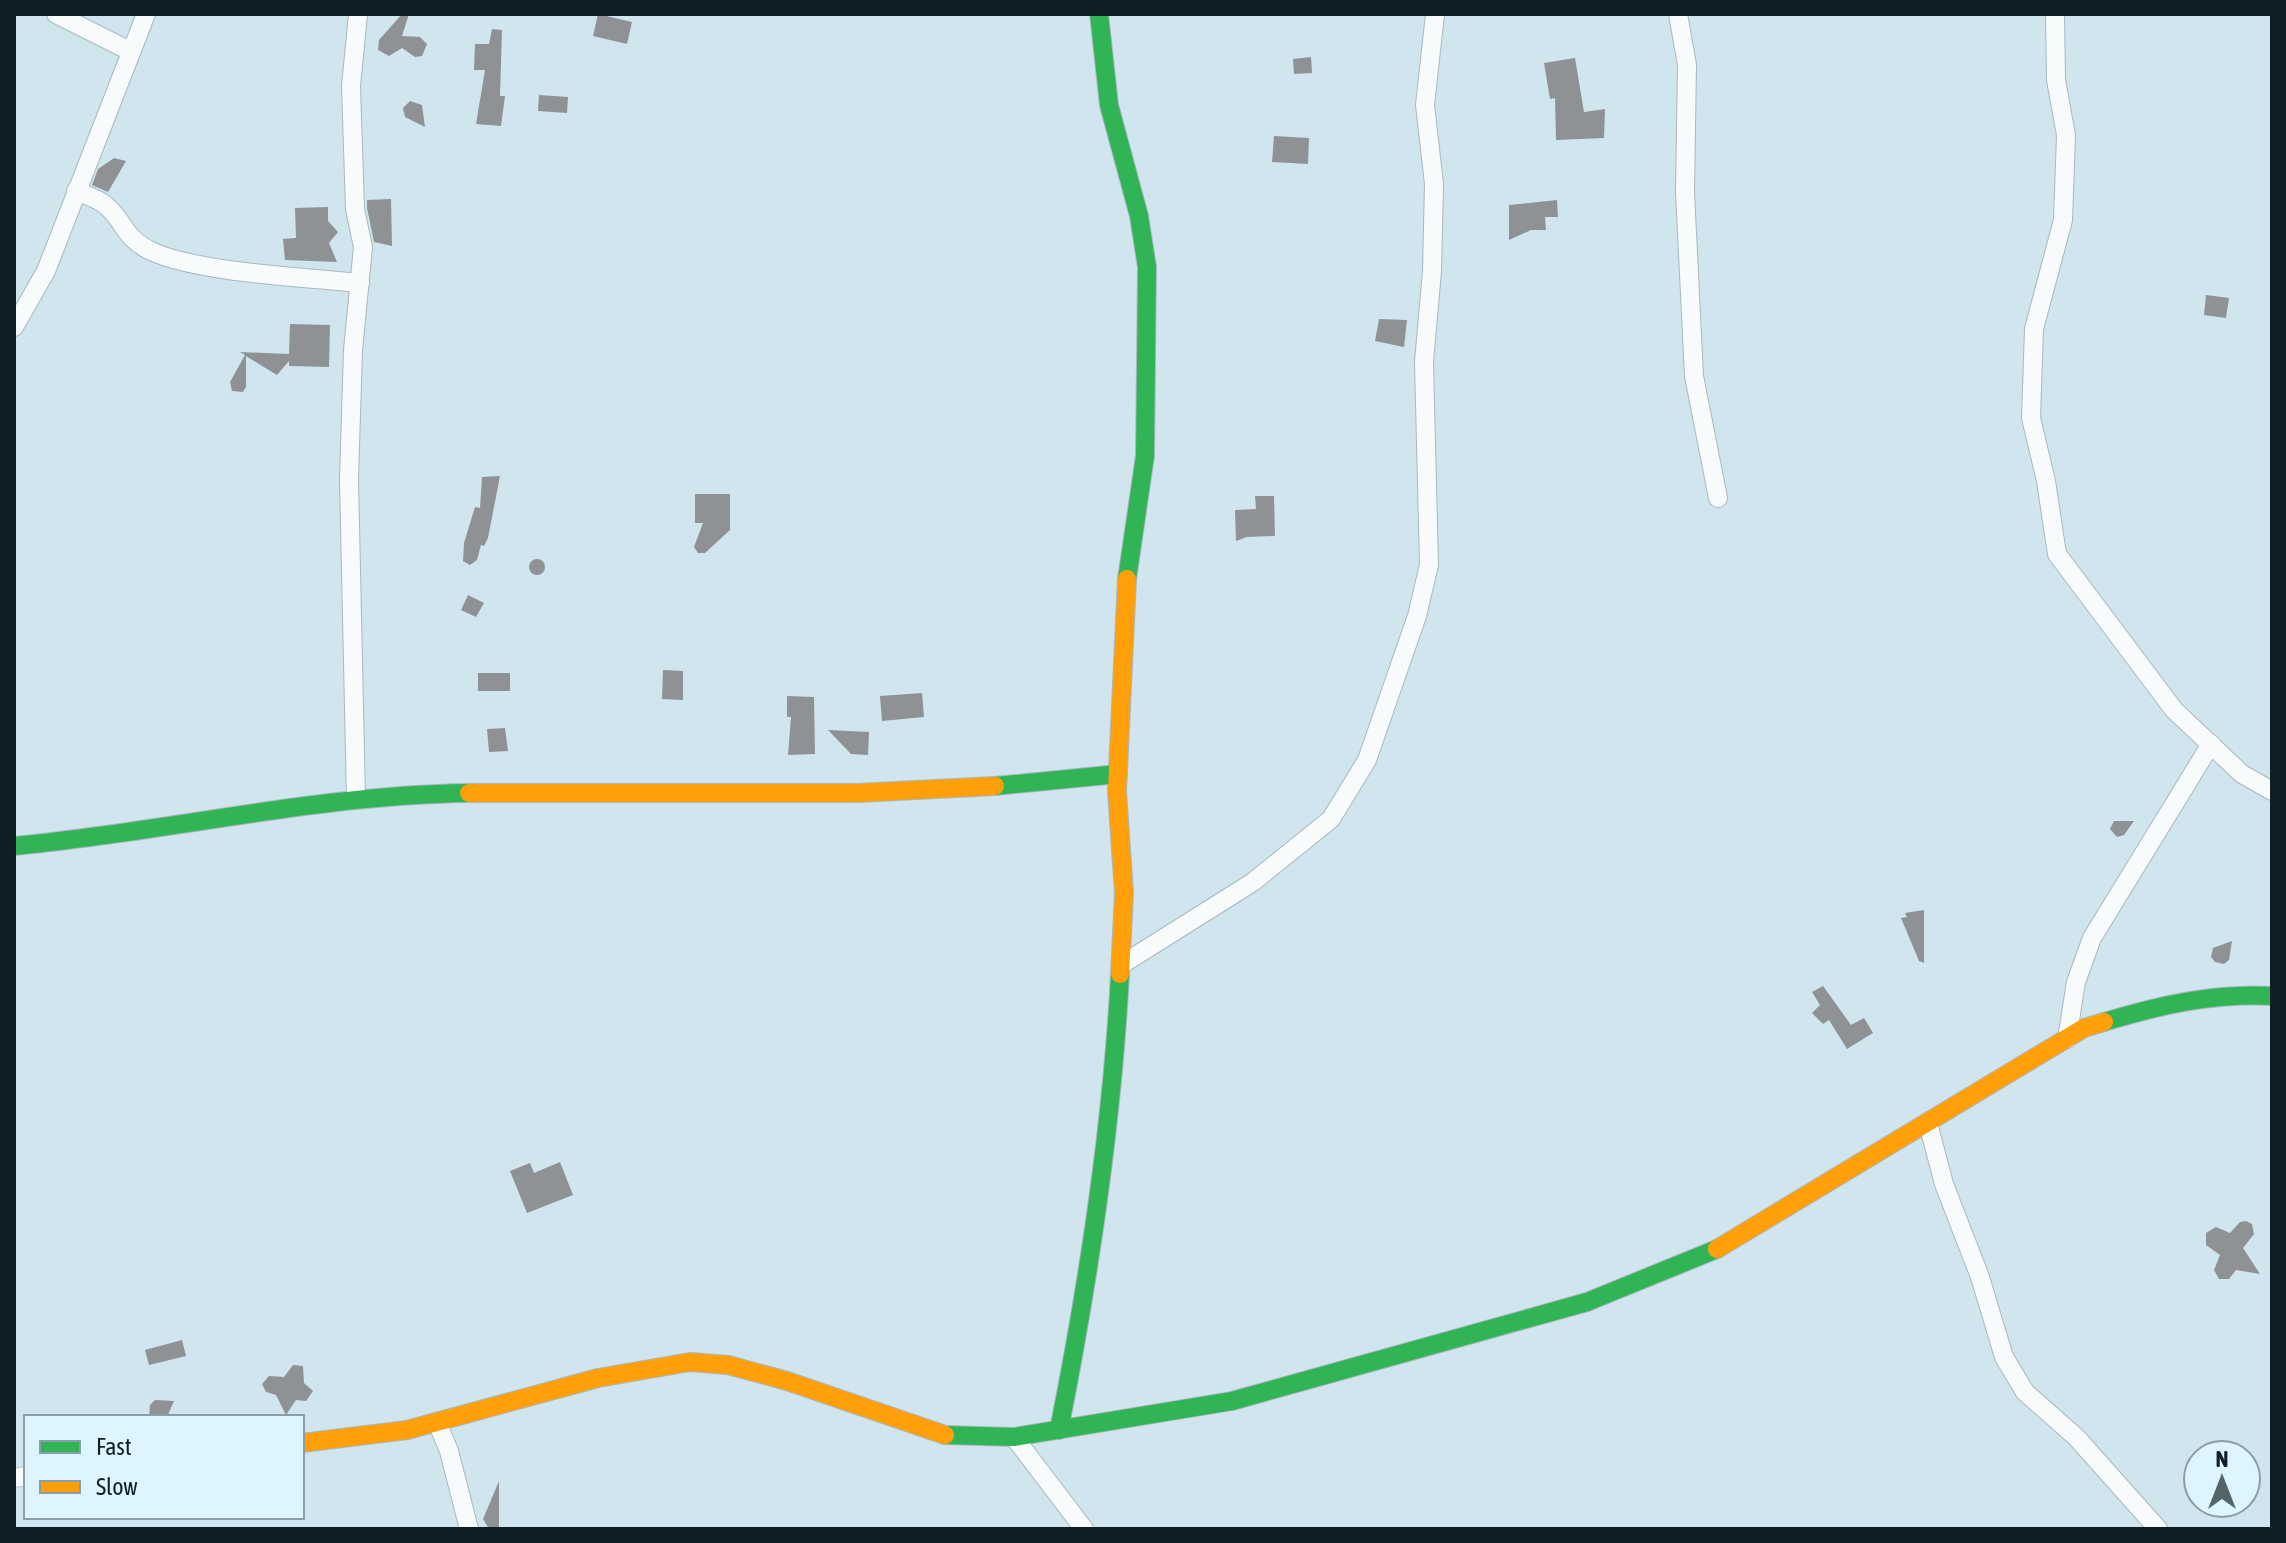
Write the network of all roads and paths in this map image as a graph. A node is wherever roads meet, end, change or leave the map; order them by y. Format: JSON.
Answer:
{"nodes":[{"id":1,"x":56,"y":14,"type":"edge"},
{"id":2,"x":146,"y":14,"type":"edge"},
{"id":3,"x":358,"y":14,"type":"edge"},
{"id":4,"x":1099,"y":14,"type":"edge"},
{"id":5,"x":1435,"y":14,"type":"edge"},
{"id":6,"x":1678,"y":14,"type":"edge"},
{"id":7,"x":2055,"y":14,"type":"edge"},
{"id":8,"x":130,"y":51,"type":"junction"},
{"id":9,"x":76,"y":191,"type":"junction"},
{"id":10,"x":360,"y":283,"type":"junction"},
{"id":11,"x":14,"y":327,"type":"edge"},
{"id":12,"x":1718,"y":498,"type":"dead end"},
{"id":13,"x":2211,"y":744,"type":"junction"},
{"id":14,"x":1118,"y":774,"type":"junction"},
{"id":15,"x":2272,"y":791,"type":"edge"},
{"id":16,"x":356,"y":799,"type":"junction"},
{"id":17,"x":14,"y":846,"type":"edge"},
{"id":18,"x":1121,"y":965,"type":"junction"},
{"id":19,"x":2272,"y":996,"type":"edge"},
{"id":20,"x":2067,"y":1039,"type":"junction"},
{"id":21,"x":1928,"y":1123,"type":"junction"},
{"id":22,"x":437,"y":1422,"type":"junction"},
{"id":23,"x":1059,"y":1430,"type":"junction"},
{"id":24,"x":1014,"y":1437,"type":"junction"},
{"id":25,"x":304,"y":1443,"type":"edge"},
{"id":26,"x":469,"y":1529,"type":"edge"},
{"id":27,"x":1084,"y":1529,"type":"edge"},
{"id":28,"x":2158,"y":1529,"type":"edge"}],
"edges":[{"from":1,"to":8,"type":"street"},
{"from":2,"to":8,"type":"street"},
{"from":3,"to":10,"type":"street"},
{"from":4,"to":14,"type":"street"},
{"from":5,"to":18,"type":"street"},
{"from":6,"to":12,"type":"street"},
{"from":7,"to":13,"type":"street"},
{"from":8,"to":9,"type":"street"},
{"from":9,"to":10,"type":"street"},
{"from":9,"to":11,"type":"street"},
{"from":10,"to":16,"type":"street"},
{"from":13,"to":15,"type":"street"},
{"from":13,"to":20,"type":"street"},
{"from":14,"to":16,"type":"street"},
{"from":14,"to":18,"type":"street"},
{"from":16,"to":17,"type":"street"},
{"from":18,"to":23,"type":"street"},
{"from":19,"to":20,"type":"street"},
{"from":20,"to":21,"type":"street"},
{"from":21,"to":23,"type":"street"},
{"from":21,"to":28,"type":"street"},
{"from":22,"to":24,"type":"street"},
{"from":22,"to":25,"type":"street"},
{"from":22,"to":26,"type":"street"},
{"from":23,"to":24,"type":"street"},
{"from":24,"to":27,"type":"street"}]}
